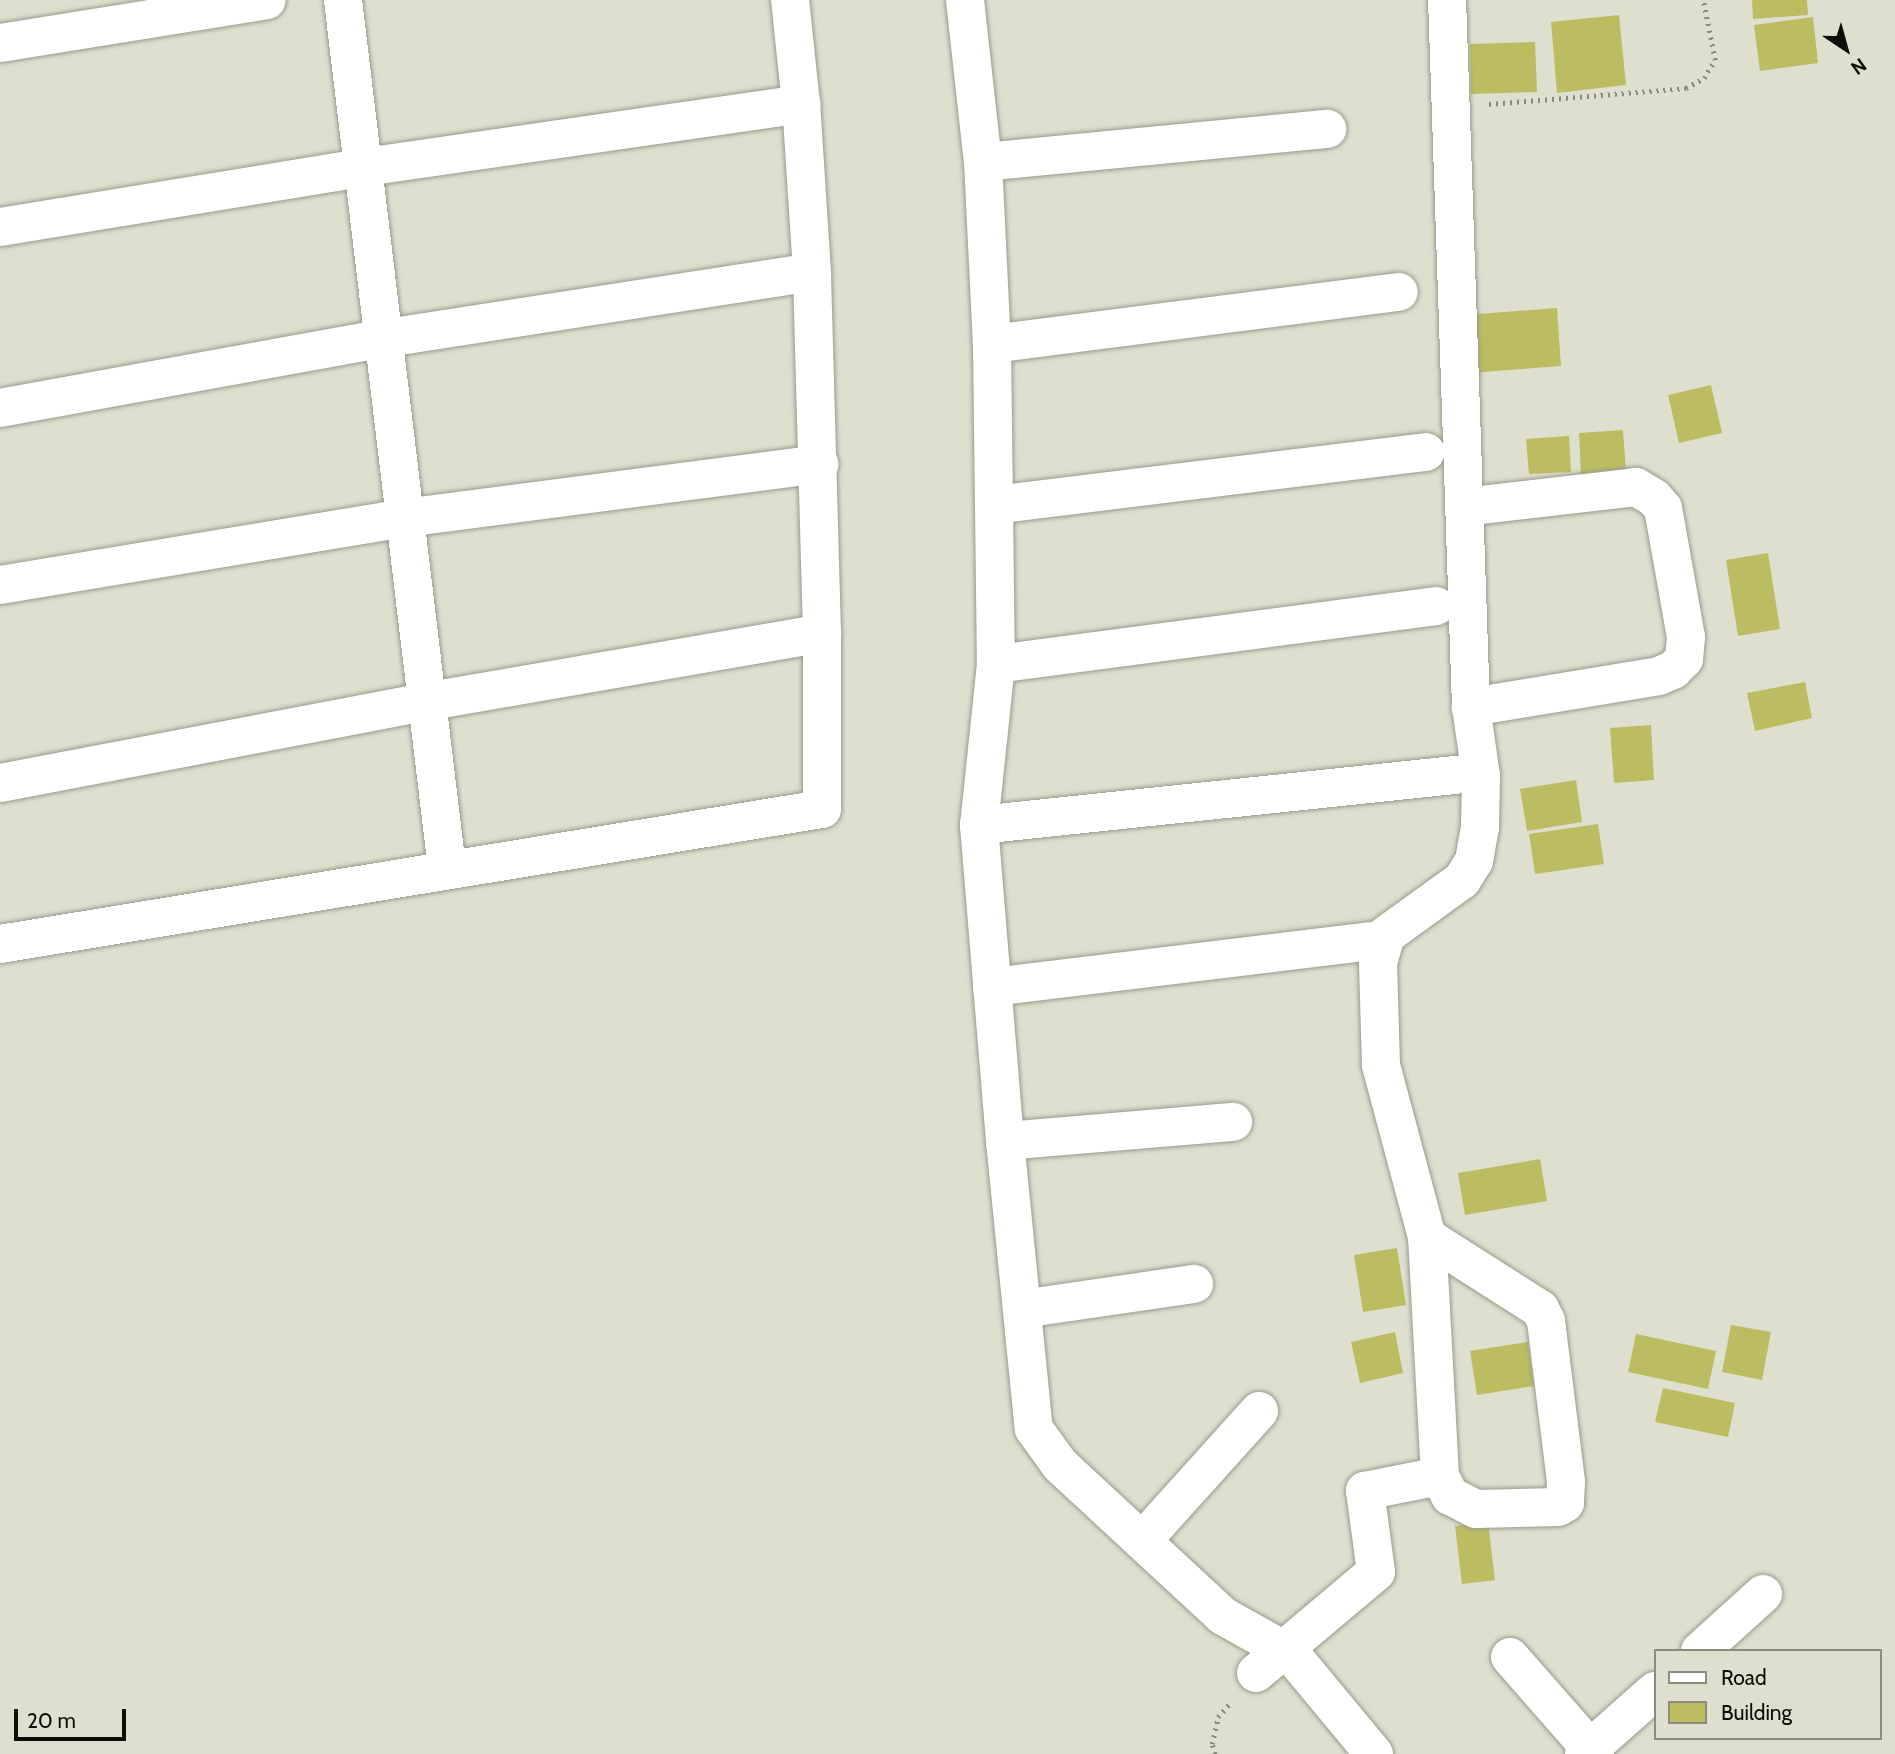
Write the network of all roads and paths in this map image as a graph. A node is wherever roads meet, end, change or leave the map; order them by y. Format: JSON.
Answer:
{"nodes":[{"id":1,"x":267,"y":0,"type":"edge"},
{"id":2,"x":342,"y":0,"type":"edge"},
{"id":3,"x":790,"y":0,"type":"edge"},
{"id":4,"x":965,"y":0,"type":"edge"},
{"id":5,"x":1447,"y":0,"type":"edge"},
{"id":6,"x":1703,"y":0,"type":"edge"},
{"id":7,"x":0,"y":43,"type":"edge"},
{"id":8,"x":801,"y":104,"type":"junction"},
{"id":9,"x":1451,"y":107,"type":"junction"},
{"id":10,"x":1326,"y":129,"type":"dead end"},
{"id":11,"x":983,"y":162,"type":"junction"},
{"id":12,"x":365,"y":167,"type":"junction"},
{"id":13,"x":0,"y":227,"type":"edge"},
{"id":14,"x":812,"y":272,"type":"junction"},
{"id":15,"x":1399,"y":292,"type":"dead end"},
{"id":16,"x":386,"y":338,"type":"junction"},
{"id":17,"x":992,"y":344,"type":"junction"},
{"id":18,"x":0,"y":408,"type":"edge"},
{"id":19,"x":1426,"y":452,"type":"dead end"},
{"id":20,"x":818,"y":464,"type":"junction"},
{"id":21,"x":994,"y":505,"type":"junction"},
{"id":22,"x":1464,"y":507,"type":"junction"},
{"id":23,"x":405,"y":518,"type":"junction"},
{"id":24,"x":0,"y":585,"type":"edge"},
{"id":25,"x":1436,"y":606,"type":"dead end"},
{"id":26,"x":822,"y":633,"type":"junction"},
{"id":27,"x":996,"y":664,"type":"junction"},
{"id":28,"x":430,"y":701,"type":"junction"},
{"id":29,"x":1471,"y":707,"type":"junction"},
{"id":30,"x":1456,"y":775,"type":"dead end"},
{"id":31,"x":0,"y":783,"type":"edge"},
{"id":32,"x":979,"y":825,"type":"junction"},
{"id":33,"x":447,"y":868,"type":"junction"},
{"id":34,"x":1370,"y":941,"type":"dead end"},
{"id":35,"x":0,"y":944,"type":"edge"},
{"id":36,"x":992,"y":988,"type":"junction"},
{"id":37,"x":1233,"y":1122,"type":"dead end"},
{"id":38,"x":1005,"y":1141,"type":"junction"},
{"id":39,"x":1427,"y":1237,"type":"junction"},
{"id":40,"x":1194,"y":1284,"type":"dead end"},
{"id":41,"x":1022,"y":1309,"type":"junction"},
{"id":42,"x":1259,"y":1410,"type":"dead end"},
{"id":43,"x":1440,"y":1476,"type":"junction"},
{"id":44,"x":1142,"y":1541,"type":"junction"},
{"id":45,"x":1763,"y":1594,"type":"dead end"},
{"id":46,"x":1702,"y":1649,"type":"edge"},
{"id":47,"x":1510,"y":1657,"type":"dead end"},
{"id":48,"x":1270,"y":1662,"type":"junction"},
{"id":49,"x":1654,"y":1692,"type":"edge"},
{"id":50,"x":1590,"y":1752,"type":"edge"},
{"id":51,"x":1215,"y":1754,"type":"edge"},
{"id":52,"x":1374,"y":1754,"type":"edge"}],
"edges":[{"from":1,"to":7,"type":"street"},
{"from":2,"to":12,"type":"street"},
{"from":3,"to":8,"type":"street"},
{"from":4,"to":11,"type":"street"},
{"from":5,"to":9,"type":"street"},
{"from":6,"to":9,"type":"path"},
{"from":8,"to":12,"type":"street"},
{"from":8,"to":14,"type":"street"},
{"from":9,"to":22,"type":"street"},
{"from":10,"to":11,"type":"street"},
{"from":11,"to":17,"type":"street"},
{"from":12,"to":13,"type":"street"},
{"from":12,"to":16,"type":"street"},
{"from":14,"to":16,"type":"street"},
{"from":14,"to":20,"type":"street"},
{"from":15,"to":17,"type":"street"},
{"from":16,"to":18,"type":"street"},
{"from":16,"to":23,"type":"street"},
{"from":17,"to":21,"type":"street"},
{"from":19,"to":21,"type":"street"},
{"from":20,"to":23,"type":"street"},
{"from":20,"to":26,"type":"street"},
{"from":21,"to":27,"type":"street"},
{"from":22,"to":29,"type":"street"},
{"from":22,"to":29,"type":"street"},
{"from":23,"to":24,"type":"street"},
{"from":23,"to":28,"type":"street"},
{"from":25,"to":27,"type":"street"},
{"from":26,"to":28,"type":"street"},
{"from":26,"to":33,"type":"street"},
{"from":27,"to":32,"type":"street"},
{"from":28,"to":31,"type":"street"},
{"from":28,"to":33,"type":"street"},
{"from":29,"to":39,"type":"street"},
{"from":30,"to":32,"type":"street"},
{"from":32,"to":36,"type":"street"},
{"from":33,"to":35,"type":"street"},
{"from":34,"to":36,"type":"street"},
{"from":36,"to":38,"type":"street"},
{"from":37,"to":38,"type":"street"},
{"from":38,"to":41,"type":"street"},
{"from":39,"to":43,"type":"street"},
{"from":39,"to":43,"type":"street"},
{"from":40,"to":41,"type":"street"},
{"from":41,"to":44,"type":"street"},
{"from":42,"to":44,"type":"street"},
{"from":43,"to":48,"type":"street"},
{"from":44,"to":48,"type":"street"},
{"from":45,"to":46,"type":"street"},
{"from":47,"to":50,"type":"street"},
{"from":48,"to":51,"type":"path"},
{"from":48,"to":52,"type":"street"},
{"from":49,"to":50,"type":"street"}]}
